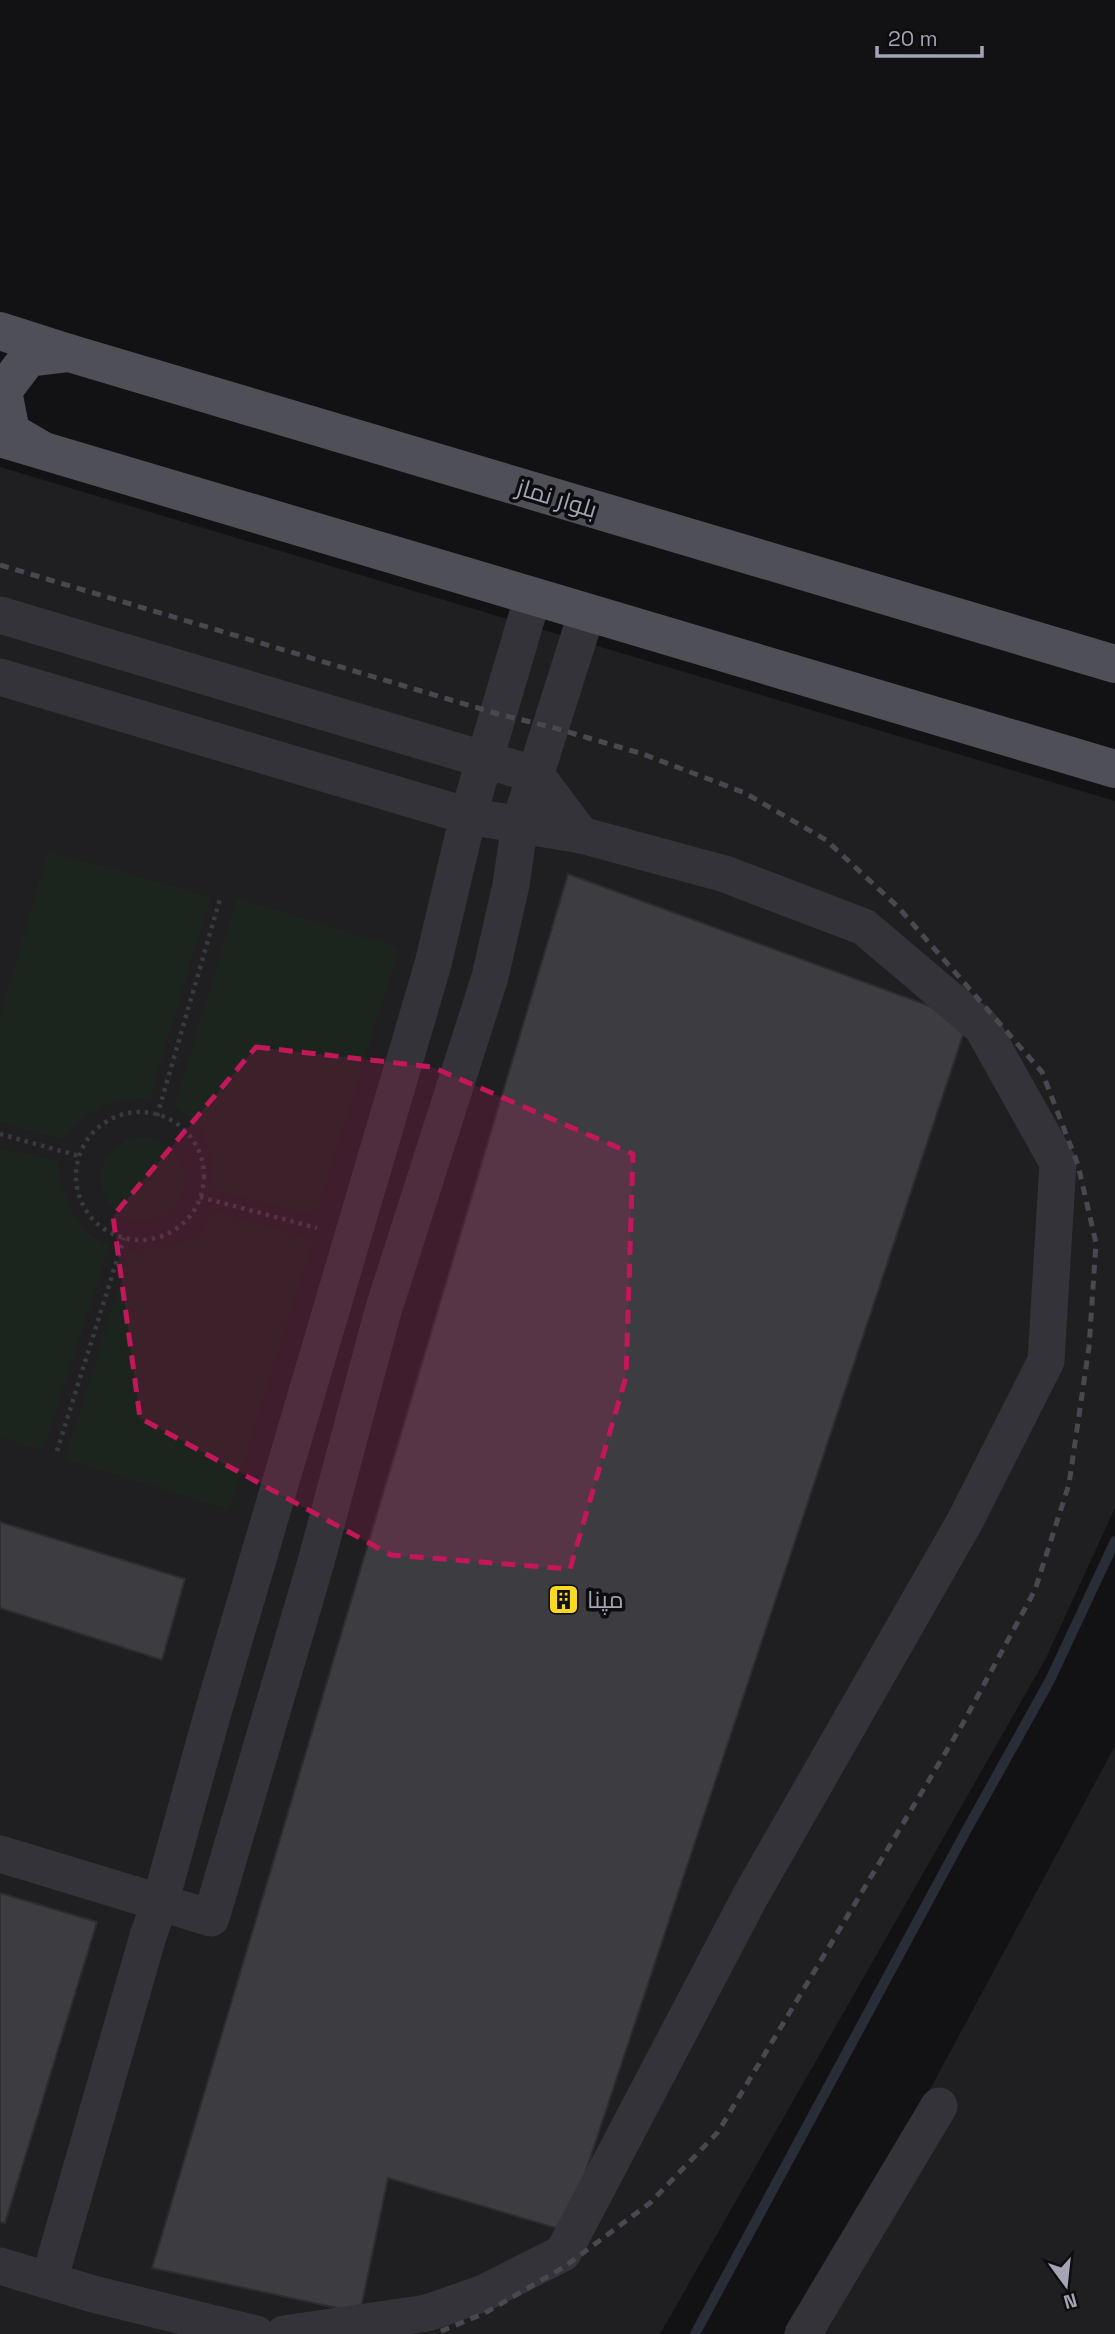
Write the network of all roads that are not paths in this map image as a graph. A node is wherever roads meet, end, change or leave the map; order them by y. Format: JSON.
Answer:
{"nodes":[{"id":1,"x":0,"y":331,"type":"edge"},
{"id":2,"x":69,"y":353,"type":"junction"},
{"id":3,"x":0,"y":438,"type":"edge"},
{"id":4,"x":47,"y":453,"type":"junction"},
{"id":5,"x":533,"y":596,"type":"junction"},
{"id":6,"x":587,"y":612,"type":"junction"},
{"id":7,"x":0,"y":615,"type":"edge"},
{"id":8,"x":85,"y":641,"type":"junction"},
{"id":9,"x":1115,"y":664,"type":"edge"},
{"id":10,"x":0,"y":677,"type":"edge"},
{"id":11,"x":67,"y":696,"type":"junction"},
{"id":12,"x":485,"y":760,"type":"junction"},
{"id":13,"x":1115,"y":769,"type":"edge"},
{"id":14,"x":536,"y":775,"type":"junction"},
{"id":15,"x":468,"y":816,"type":"junction"},
{"id":16,"x":520,"y":823,"type":"junction"},
{"id":17,"x":581,"y":835,"type":"junction"},
{"id":18,"x":0,"y":1854,"type":"edge"},
{"id":19,"x":160,"y":1903,"type":"junction"},
{"id":20,"x":939,"y":2105,"type":"dead end"},
{"id":21,"x":0,"y":2266,"type":"edge"},
{"id":22,"x":49,"y":2281,"type":"junction"},
{"id":23,"x":256,"y":2334,"type":"edge"},
{"id":24,"x":284,"y":2334,"type":"edge"},
{"id":25,"x":803,"y":2334,"type":"edge"}],
"edges":[{"from":1,"to":2,"type":"main road","name":"بلوار نماز"},
{"from":2,"to":4,"type":"main road"},
{"from":2,"to":9,"type":"main road","name":"بلوار نماز"},
{"from":3,"to":4,"type":"main road"},
{"from":4,"to":5,"type":"main road"},
{"from":5,"to":6,"type":"main road"},
{"from":5,"to":12,"type":"lane"},
{"from":6,"to":13,"type":"main road"},
{"from":6,"to":14,"type":"lane"},
{"from":7,"to":8,"type":"lane"},
{"from":8,"to":11,"type":"lane"},
{"from":8,"to":12,"type":"lane"},
{"from":10,"to":11,"type":"lane"},
{"from":11,"to":15,"type":"lane"},
{"from":12,"to":14,"type":"lane"},
{"from":12,"to":15,"type":"lane"},
{"from":14,"to":16,"type":"lane"},
{"from":14,"to":17,"type":"lane"},
{"from":15,"to":16,"type":"lane"},
{"from":15,"to":19,"type":"lane"},
{"from":16,"to":17,"type":"lane"},
{"from":16,"to":19,"type":"lane"},
{"from":17,"to":24,"type":"lane"},
{"from":18,"to":19,"type":"lane"},
{"from":19,"to":22,"type":"lane"},
{"from":20,"to":25,"type":"lane"},
{"from":21,"to":22,"type":"lane"},
{"from":22,"to":23,"type":"lane"}]}
